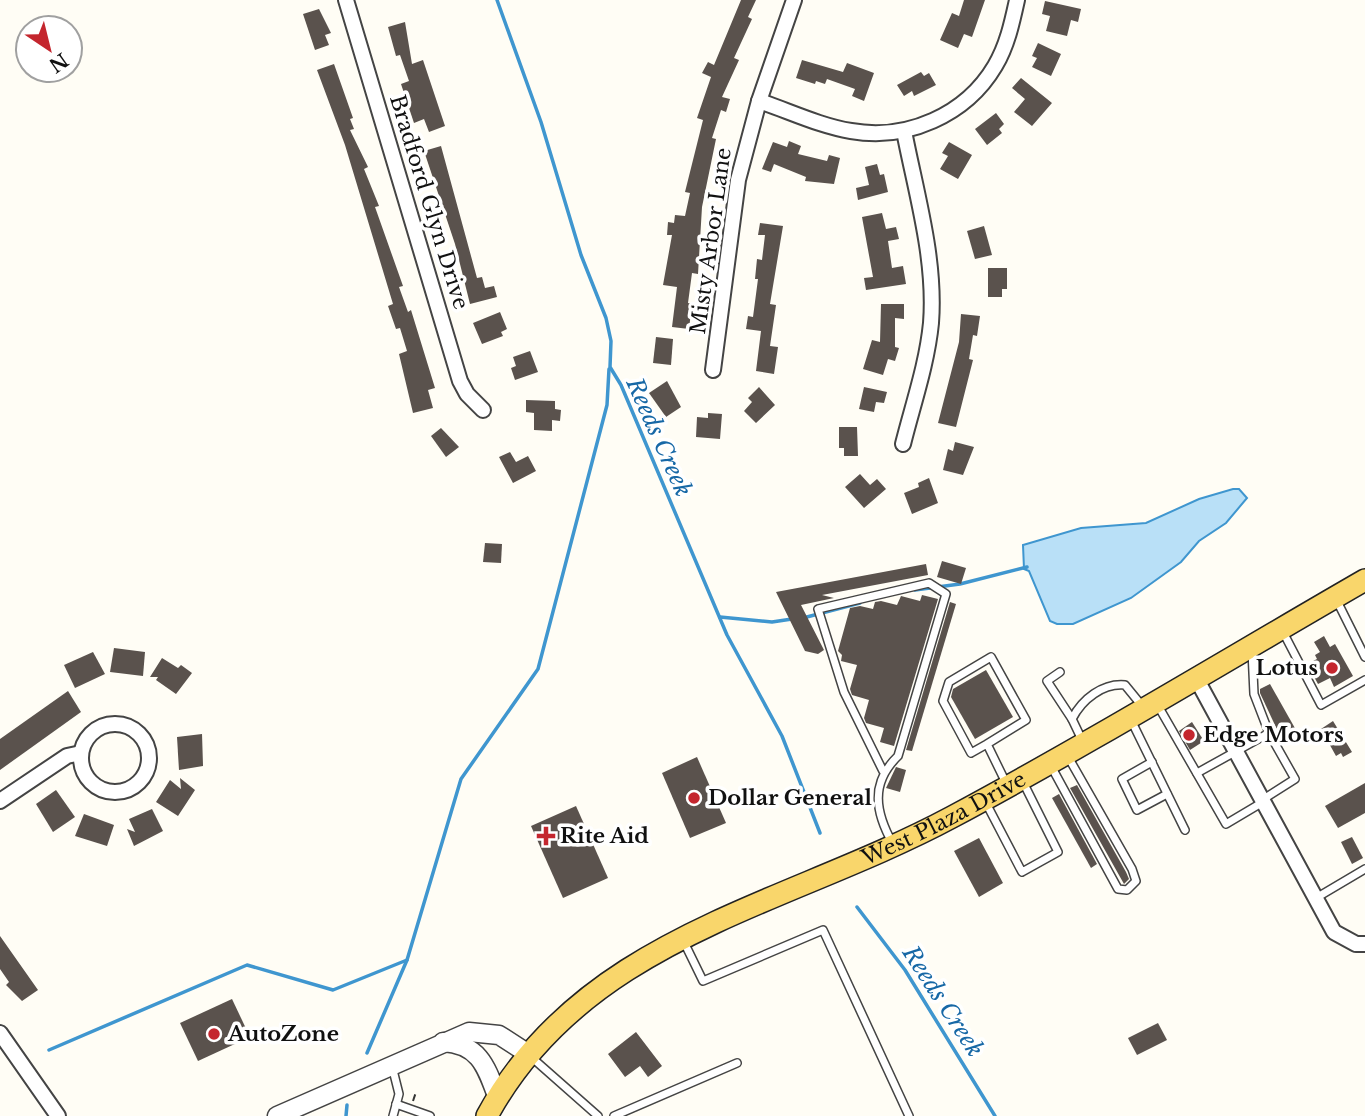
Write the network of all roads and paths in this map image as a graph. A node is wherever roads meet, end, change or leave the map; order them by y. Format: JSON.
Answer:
{"nodes":[{"id":1,"x":346,"y":0,"type":"edge"},
{"id":2,"x":794,"y":0,"type":"edge"},
{"id":3,"x":1017,"y":0,"type":"edge"},
{"id":4,"x":759,"y":101,"type":"junction"},
{"id":5,"x":904,"y":131,"type":"junction"},
{"id":6,"x":713,"y":370,"type":"dead end"},
{"id":7,"x":483,"y":410,"type":"dead end"},
{"id":8,"x":903,"y":444,"type":"dead end"},
{"id":9,"x":1365,"y":580,"type":"edge"},
{"id":10,"x":1335,"y":597,"type":"junction"},
{"id":11,"x":1281,"y":628,"type":"junction"},
{"id":12,"x":1252,"y":645,"type":"junction"},
{"id":13,"x":1365,"y":657,"type":"edge"},
{"id":14,"x":1059,"y":672,"type":"dead end"},
{"id":15,"x":1196,"y":678,"type":"junction"},
{"id":16,"x":1365,"y":680,"type":"edge"},
{"id":17,"x":1143,"y":708,"type":"junction"},
{"id":18,"x":1072,"y":719,"type":"junction"},
{"id":19,"x":1269,"y":733,"type":"junction"},
{"id":20,"x":987,"y":744,"type":"junction"},
{"id":21,"x":1066,"y":752,"type":"junction"},
{"id":22,"x":1236,"y":752,"type":"junction"},
{"id":23,"x":81,"y":753,"type":"junction"},
{"id":24,"x":1152,"y":762,"type":"junction"},
{"id":25,"x":883,"y":771,"type":"junction"},
{"id":26,"x":1197,"y":773,"type":"junction"},
{"id":27,"x":1014,"y":782,"type":"junction"},
{"id":28,"x":1167,"y":794,"type":"junction"},
{"id":29,"x":984,"y":799,"type":"junction"},
{"id":30,"x":0,"y":801,"type":"edge"},
{"id":31,"x":1263,"y":801,"type":"junction"},
{"id":32,"x":1185,"y":830,"type":"dead end"},
{"id":33,"x":894,"y":845,"type":"junction"},
{"id":34,"x":1365,"y":869,"type":"edge"},
{"id":35,"x":1315,"y":898,"type":"junction"},
{"id":36,"x":682,"y":938,"type":"junction"},
{"id":37,"x":1365,"y":944,"type":"edge"},
{"id":38,"x":0,"y":1033,"type":"edge"},
{"id":39,"x":443,"y":1042,"type":"junction"},
{"id":40,"x":527,"y":1053,"type":"junction"},
{"id":41,"x":737,"y":1063,"type":"dead end"},
{"id":42,"x":392,"y":1065,"type":"junction"},
{"id":43,"x":497,"y":1096,"type":"junction"},
{"id":44,"x":396,"y":1104,"type":"junction"},
{"id":45,"x":58,"y":1116,"type":"edge"},
{"id":46,"x":277,"y":1116,"type":"edge"},
{"id":47,"x":393,"y":1116,"type":"edge"},
{"id":48,"x":430,"y":1116,"type":"edge"},
{"id":49,"x":486,"y":1116,"type":"edge"},
{"id":50,"x":598,"y":1116,"type":"edge"},
{"id":51,"x":614,"y":1116,"type":"edge"},
{"id":52,"x":909,"y":1116,"type":"edge"}],
"edges":[{"from":1,"to":7,"type":"street","name":"Bradford Glyn Drive"},
{"from":2,"to":4,"type":"street","name":"Misty Arbor Lane"},
{"from":3,"to":5,"type":"street"},
{"from":4,"to":5,"type":"street"},
{"from":4,"to":6,"type":"street","name":"Misty Arbor Lane"},
{"from":5,"to":8,"type":"street"},
{"from":9,"to":10,"type":"main road","name":"West Plaza Drive"},
{"from":10,"to":11,"type":"main road","name":"West Plaza Drive"},
{"from":10,"to":13,"type":"lane"},
{"from":11,"to":12,"type":"main road","name":"West Plaza Drive"},
{"from":11,"to":16,"type":"lane"},
{"from":12,"to":15,"type":"main road","name":"West Plaza Drive"},
{"from":12,"to":19,"type":"lane"},
{"from":14,"to":18,"type":"lane"},
{"from":15,"to":17,"type":"main road","name":"West Plaza Drive"},
{"from":15,"to":22,"type":"street"},
{"from":17,"to":18,"type":"lane"},
{"from":17,"to":21,"type":"main road","name":"West Plaza Drive"},
{"from":17,"to":24,"type":"lane"},
{"from":17,"to":26,"type":"lane"},
{"from":18,"to":21,"type":"lane"},
{"from":19,"to":22,"type":"lane"},
{"from":19,"to":31,"type":"lane"},
{"from":20,"to":20,"type":"lane"},
{"from":20,"to":27,"type":"lane"},
{"from":21,"to":21,"type":"lane"},
{"from":21,"to":27,"type":"main road","name":"West Plaza Drive"},
{"from":22,"to":26,"type":"lane"},
{"from":22,"to":31,"type":"street"},
{"from":23,"to":23,"type":"street"},
{"from":23,"to":30,"type":"street"},
{"from":24,"to":28,"type":"lane"},
{"from":24,"to":28,"type":"lane"},
{"from":25,"to":25,"type":"lane"},
{"from":25,"to":33,"type":"lane"},
{"from":26,"to":31,"type":"lane"},
{"from":27,"to":29,"type":"main road","name":"West Plaza Drive"},
{"from":27,"to":29,"type":"lane"},
{"from":28,"to":32,"type":"lane"},
{"from":29,"to":33,"type":"main road","name":"West Plaza Drive"},
{"from":31,"to":35,"type":"street"},
{"from":33,"to":36,"type":"main road","name":"West Plaza Drive"},
{"from":34,"to":35,"type":"lane"},
{"from":35,"to":37,"type":"street"},
{"from":36,"to":40,"type":"main road","name":"West Plaza Drive"},
{"from":36,"to":52,"type":"lane"},
{"from":38,"to":45,"type":"street"},
{"from":39,"to":40,"type":"street"},
{"from":39,"to":42,"type":"street"},
{"from":39,"to":43,"type":"street"},
{"from":40,"to":43,"type":"main road","name":"West Plaza Drive"},
{"from":40,"to":50,"type":"lane"},
{"from":41,"to":51,"type":"lane"},
{"from":42,"to":44,"type":"lane"},
{"from":42,"to":46,"type":"street"},
{"from":43,"to":49,"type":"main road","name":"West Plaza Drive"},
{"from":44,"to":47,"type":"lane"},
{"from":44,"to":48,"type":"lane"}]}
